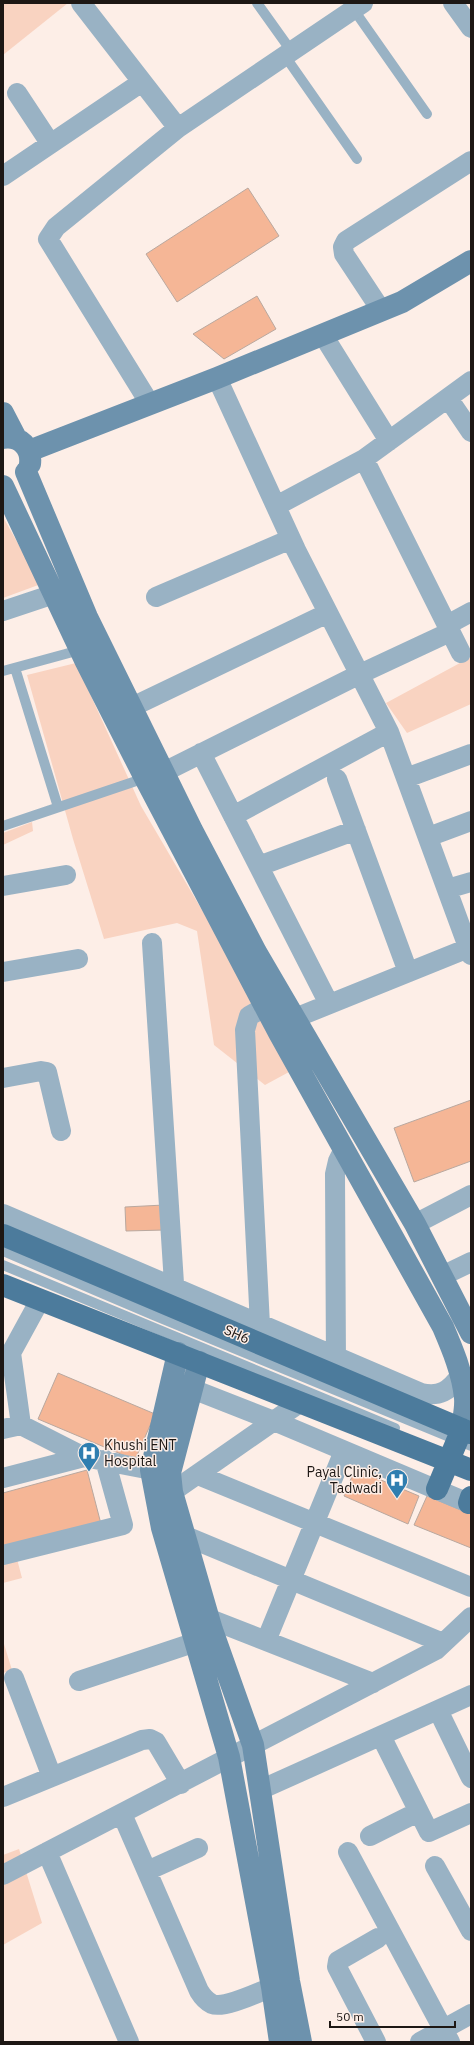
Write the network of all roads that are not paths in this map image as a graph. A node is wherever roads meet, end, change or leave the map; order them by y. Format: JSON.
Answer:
{"nodes":[{"id":1,"x":81,"y":3,"type":"edge"},
{"id":2,"x":257,"y":3,"type":"edge"},
{"id":3,"x":453,"y":3,"type":"edge"},
{"id":4,"x":351,"y":8,"type":"edge"},
{"id":5,"x":471,"y":28,"type":"edge"},
{"id":6,"x":289,"y":54,"type":"junction"},
{"id":7,"x":142,"y":82,"type":"junction"},
{"id":8,"x":17,"y":93,"type":"dead end"},
{"id":9,"x":427,"y":114,"type":"dead end"},
{"id":10,"x":178,"y":128,"type":"junction"},
{"id":11,"x":50,"y":143,"type":"junction"},
{"id":12,"x":357,"y":158,"type":"dead end"},
{"id":13,"x":471,"y":161,"type":"edge"},
{"id":14,"x":3,"y":176,"type":"edge"},
{"id":15,"x":471,"y":261,"type":"edge"},
{"id":16,"x":381,"y":310,"type":"junction"},
{"id":17,"x":323,"y":334,"type":"junction"},
{"id":18,"x":217,"y":378,"type":"junction"},
{"id":19,"x":471,"y":381,"type":"edge"},
{"id":20,"x":448,"y":398,"type":"junction"},
{"id":21,"x":150,"y":404,"type":"junction"},
{"id":22,"x":3,"y":413,"type":"edge"},
{"id":23,"x":471,"y":432,"type":"edge"},
{"id":24,"x":389,"y":441,"type":"junction"},
{"id":25,"x":16,"y":442,"type":"edge"},
{"id":26,"x":364,"y":458,"type":"junction"},
{"id":27,"x":26,"y":472,"type":"junction"},
{"id":28,"x":3,"y":481,"type":"edge"},
{"id":29,"x":3,"y":486,"type":"edge"},
{"id":30,"x":276,"y":506,"type":"junction"},
{"id":31,"x":291,"y":539,"type":"junction"},
{"id":32,"x":54,"y":594,"type":"junction"},
{"id":33,"x":156,"y":597,"type":"dead end"},
{"id":34,"x":3,"y":611,"type":"edge"},
{"id":35,"x":471,"y":612,"type":"edge"},
{"id":36,"x":328,"y":613,"type":"junction"},
{"id":37,"x":448,"y":628,"type":"junction"},
{"id":38,"x":80,"y":650,"type":"junction"},
{"id":39,"x":461,"y":653,"type":"dead end"},
{"id":40,"x":15,"y":668,"type":"junction"},
{"id":41,"x":3,"y":671,"type":"edge"},
{"id":42,"x":360,"y":674,"type":"junction"},
{"id":43,"x":132,"y":707,"type":"junction"},
{"id":44,"x":390,"y":732,"type":"junction"},
{"id":45,"x":201,"y":753,"type":"junction"},
{"id":46,"x":471,"y":754,"type":"edge"},
{"id":47,"x":154,"y":775,"type":"junction"},
{"id":48,"x":406,"y":778,"type":"junction"},
{"id":49,"x":337,"y":779,"type":"dead end"},
{"id":50,"x":58,"y":807,"type":"junction"},
{"id":51,"x":233,"y":816,"type":"junction"},
{"id":52,"x":471,"y":821,"type":"edge"},
{"id":53,"x":3,"y":826,"type":"edge"},
{"id":54,"x":356,"y":830,"type":"junction"},
{"id":55,"x":428,"y":837,"type":"junction"},
{"id":56,"x":259,"y":866,"type":"junction"},
{"id":57,"x":66,"y":875,"type":"dead end"},
{"id":58,"x":471,"y":882,"type":"edge"},
{"id":59,"x":3,"y":886,"type":"edge"},
{"id":60,"x":447,"y":889,"type":"junction"},
{"id":61,"x":152,"y":944,"type":"dead end"},
{"id":62,"x":470,"y":950,"type":"edge"},
{"id":63,"x":78,"y":959,"type":"dead end"},
{"id":64,"x":3,"y":972,"type":"edge"},
{"id":65,"x":408,"y":972,"type":"junction"},
{"id":66,"x":274,"y":1001,"type":"junction"},
{"id":67,"x":329,"y":1004,"type":"junction"},
{"id":68,"x":295,"y":1018,"type":"junction"},
{"id":69,"x":3,"y":1078,"type":"edge"},
{"id":70,"x":60,"y":1130,"type":"dead end"},
{"id":71,"x":344,"y":1149,"type":"junction"},
{"id":72,"x":471,"y":1195,"type":"edge"},
{"id":73,"x":3,"y":1214,"type":"edge"},
{"id":74,"x":415,"y":1224,"type":"junction"},
{"id":75,"x":3,"y":1235,"type":"edge"},
{"id":76,"x":3,"y":1251,"type":"edge"},
{"id":77,"x":471,"y":1262,"type":"edge"},
{"id":78,"x":3,"y":1265,"type":"edge"},
{"id":79,"x":442,"y":1276,"type":"junction"},
{"id":80,"x":3,"y":1285,"type":"edge"},
{"id":81,"x":175,"y":1297,"type":"junction"},
{"id":82,"x":40,"y":1300,"type":"junction"},
{"id":83,"x":260,"y":1324,"type":"junction"},
{"id":84,"x":471,"y":1333,"type":"edge"},
{"id":85,"x":178,"y":1353,"type":"junction"},
{"id":86,"x":7,"y":1354,"type":"edge"},
{"id":87,"x":200,"y":1362,"type":"junction"},
{"id":88,"x":336,"y":1366,"type":"junction"},
{"id":89,"x":460,"y":1376,"type":"junction"},
{"id":90,"x":172,"y":1381,"type":"junction"},
{"id":91,"x":192,"y":1390,"type":"junction"},
{"id":92,"x":301,"y":1402,"type":"junction"},
{"id":93,"x":274,"y":1421,"type":"junction"},
{"id":94,"x":12,"y":1427,"type":"edge"},
{"id":95,"x":402,"y":1431,"type":"dead end"},
{"id":96,"x":423,"y":1440,"type":"dead end"},
{"id":97,"x":462,"y":1446,"type":"edge"},
{"id":98,"x":344,"y":1451,"type":"junction"},
{"id":99,"x":84,"y":1457,"type":"junction"},
{"id":100,"x":105,"y":1460,"type":"junction"},
{"id":101,"x":471,"y":1470,"type":"edge"},
{"id":102,"x":198,"y":1475,"type":"junction"},
{"id":103,"x":3,"y":1478,"type":"edge"},
{"id":104,"x":164,"y":1478,"type":"junction"},
{"id":105,"x":437,"y":1489,"type":"junction"},
{"id":106,"x":470,"y":1501,"type":"edge"},
{"id":107,"x":314,"y":1523,"type":"junction"},
{"id":108,"x":183,"y":1535,"type":"junction"},
{"id":109,"x":3,"y":1555,"type":"edge"},
{"id":110,"x":291,"y":1580,"type":"junction"},
{"id":111,"x":471,"y":1587,"type":"edge"},
{"id":112,"x":210,"y":1619,"type":"junction"},
{"id":113,"x":470,"y":1619,"type":"edge"},
{"id":114,"x":266,"y":1641,"type":"junction"},
{"id":115,"x":196,"y":1642,"type":"junction"},
{"id":116,"x":443,"y":1643,"type":"junction"},
{"id":117,"x":14,"y":1678,"type":"dead end"},
{"id":118,"x":79,"y":1681,"type":"dead end"},
{"id":119,"x":373,"y":1683,"type":"junction"},
{"id":120,"x":471,"y":1694,"type":"edge"},
{"id":121,"x":438,"y":1710,"type":"junction"},
{"id":122,"x":381,"y":1736,"type":"junction"},
{"id":123,"x":253,"y":1744,"type":"junction"},
{"id":124,"x":229,"y":1757,"type":"junction"},
{"id":125,"x":52,"y":1777,"type":"junction"},
{"id":126,"x":471,"y":1778,"type":"edge"},
{"id":127,"x":181,"y":1784,"type":"junction"},
{"id":128,"x":260,"y":1790,"type":"junction"},
{"id":129,"x":3,"y":1797,"type":"edge"},
{"id":130,"x":418,"y":1812,"type":"junction"},
{"id":131,"x":471,"y":1813,"type":"edge"},
{"id":132,"x":122,"y":1814,"type":"junction"},
{"id":133,"x":370,"y":1836,"type":"dead end"},
{"id":134,"x":198,"y":1848,"type":"dead end"},
{"id":135,"x":47,"y":1852,"type":"junction"},
{"id":136,"x":348,"y":1852,"type":"dead end"},
{"id":137,"x":435,"y":1866,"type":"dead end"},
{"id":138,"x":146,"y":1871,"type":"junction"},
{"id":139,"x":3,"y":1875,"type":"edge"},
{"id":140,"x":471,"y":1931,"type":"edge"},
{"id":141,"x":378,"y":1938,"type":"dead end"},
{"id":142,"x":272,"y":1987,"type":"junction"},
{"id":143,"x":471,"y":2014,"type":"edge"},
{"id":144,"x":447,"y":2036,"type":"edge"},
{"id":145,"x":129,"y":2042,"type":"edge"},
{"id":146,"x":280,"y":2042,"type":"edge"},
{"id":147,"x":301,"y":2042,"type":"edge"},
{"id":148,"x":376,"y":2042,"type":"edge"},
{"id":149,"x":420,"y":2042,"type":"edge"}],
"edges":[{"from":1,"to":7,"type":"street"},
{"from":2,"to":6,"type":"lane"},
{"from":3,"to":5,"type":"street"},
{"from":4,"to":6,"type":"street"},
{"from":4,"to":9,"type":"lane"},
{"from":6,"to":10,"type":"street"},
{"from":6,"to":12,"type":"lane"},
{"from":7,"to":10,"type":"street"},
{"from":7,"to":11,"type":"street"},
{"from":8,"to":11,"type":"street"},
{"from":10,"to":21,"type":"street"},
{"from":11,"to":14,"type":"street"},
{"from":13,"to":16,"type":"street"},
{"from":15,"to":16,"type":"street"},
{"from":16,"to":17,"type":"street"},
{"from":17,"to":18,"type":"street"},
{"from":17,"to":24,"type":"street"},
{"from":18,"to":21,"type":"street"},
{"from":18,"to":30,"type":"street"},
{"from":19,"to":20,"type":"street"},
{"from":20,"to":23,"type":"street"},
{"from":20,"to":24,"type":"street"},
{"from":21,"to":25,"type":"street"},
{"from":22,"to":25,"type":"street"},
{"from":24,"to":26,"type":"street"},
{"from":25,"to":27,"type":"street"},
{"from":26,"to":30,"type":"street"},
{"from":26,"to":37,"type":"street"},
{"from":27,"to":28,"type":"street"},
{"from":27,"to":43,"type":"street"},
{"from":29,"to":32,"type":"street"},
{"from":30,"to":31,"type":"street"},
{"from":31,"to":33,"type":"street"},
{"from":31,"to":36,"type":"street"},
{"from":32,"to":34,"type":"street"},
{"from":32,"to":38,"type":"street"},
{"from":35,"to":37,"type":"street"},
{"from":36,"to":42,"type":"street"},
{"from":36,"to":43,"type":"street"},
{"from":37,"to":39,"type":"street"},
{"from":37,"to":42,"type":"street"},
{"from":38,"to":40,"type":"lane"},
{"from":38,"to":47,"type":"street"},
{"from":40,"to":41,"type":"lane"},
{"from":40,"to":50,"type":"lane"},
{"from":42,"to":44,"type":"street"},
{"from":42,"to":45,"type":"street"},
{"from":43,"to":47,"type":"street"},
{"from":44,"to":48,"type":"street"},
{"from":44,"to":51,"type":"street"},
{"from":45,"to":47,"type":"street"},
{"from":45,"to":51,"type":"street"},
{"from":46,"to":48,"type":"street"},
{"from":47,"to":50,"type":"lane"},
{"from":47,"to":66,"type":"street"},
{"from":48,"to":55,"type":"street"},
{"from":49,"to":54,"type":"street"},
{"from":50,"to":53,"type":"lane"},
{"from":51,"to":56,"type":"street"},
{"from":52,"to":55,"type":"street"},
{"from":54,"to":56,"type":"street"},
{"from":54,"to":65,"type":"street"},
{"from":55,"to":60,"type":"street"},
{"from":56,"to":67,"type":"street"},
{"from":57,"to":59,"type":"street"},
{"from":58,"to":60,"type":"street"},
{"from":60,"to":62,"type":"street"},
{"from":61,"to":81,"type":"street"},
{"from":62,"to":65,"type":"street"},
{"from":63,"to":64,"type":"street"},
{"from":65,"to":67,"type":"street"},
{"from":66,"to":68,"type":"street"},
{"from":66,"to":71,"type":"street"},
{"from":66,"to":83,"type":"street"},
{"from":67,"to":68,"type":"street"},
{"from":68,"to":74,"type":"street"},
{"from":69,"to":70,"type":"street"},
{"from":71,"to":88,"type":"street"},
{"from":71,"to":89,"type":"street"},
{"from":72,"to":74,"type":"street"},
{"from":73,"to":81,"type":"street"},
{"from":74,"to":79,"type":"street"},
{"from":75,"to":81,"type":"main road","name":"SH6"},
{"from":76,"to":97,"type":"lane"},
{"from":77,"to":79,"type":"street"},
{"from":78,"to":95,"type":"lane"},
{"from":79,"to":84,"type":"street"},
{"from":80,"to":82,"type":"main road"},
{"from":81,"to":83,"type":"street"},
{"from":81,"to":88,"type":"main road","name":"SH6"},
{"from":82,"to":85,"type":"main road"},
{"from":82,"to":86,"type":"street"},
{"from":83,"to":88,"type":"street"},
{"from":85,"to":87,"type":"main road"},
{"from":85,"to":90,"type":"street"},
{"from":86,"to":94,"type":"street"},
{"from":87,"to":91,"type":"street"},
{"from":87,"to":92,"type":"main road"},
{"from":88,"to":89,"type":"street"},
{"from":88,"to":97,"type":"main road","name":"SH6"},
{"from":89,"to":97,"type":"street"},
{"from":90,"to":91,"type":"street"},
{"from":90,"to":104,"type":"street"},
{"from":91,"to":93,"type":"street"},
{"from":91,"to":104,"type":"street"},
{"from":92,"to":93,"type":"street"},
{"from":92,"to":97,"type":"main road"},
{"from":93,"to":98,"type":"street"},
{"from":93,"to":102,"type":"street"},
{"from":94,"to":99,"type":"street"},
{"from":96,"to":97,"type":"lane"},
{"from":97,"to":101,"type":"main road"},
{"from":97,"to":105,"type":"main road"},
{"from":98,"to":105,"type":"street"},
{"from":98,"to":107,"type":"street"},
{"from":99,"to":100,"type":"street"},
{"from":99,"to":103,"type":"street"},
{"from":100,"to":104,"type":"street"},
{"from":100,"to":109,"type":"street"},
{"from":102,"to":104,"type":"street"},
{"from":102,"to":107,"type":"street"},
{"from":104,"to":108,"type":"street"},
{"from":104,"to":115,"type":"street"},
{"from":105,"to":106,"type":"street"},
{"from":107,"to":110,"type":"street"},
{"from":107,"to":111,"type":"street"},
{"from":108,"to":110,"type":"street"},
{"from":108,"to":112,"type":"street"},
{"from":110,"to":114,"type":"street"},
{"from":110,"to":116,"type":"street"},
{"from":112,"to":114,"type":"street"},
{"from":112,"to":123,"type":"street"},
{"from":113,"to":116,"type":"street"},
{"from":114,"to":119,"type":"street"},
{"from":115,"to":118,"type":"street"},
{"from":115,"to":124,"type":"street"},
{"from":116,"to":119,"type":"street"},
{"from":117,"to":125,"type":"street"},
{"from":119,"to":123,"type":"street"},
{"from":120,"to":121,"type":"street"},
{"from":121,"to":122,"type":"street"},
{"from":121,"to":126,"type":"street"},
{"from":122,"to":128,"type":"street"},
{"from":122,"to":130,"type":"street"},
{"from":123,"to":124,"type":"street"},
{"from":123,"to":128,"type":"street"},
{"from":124,"to":127,"type":"street"},
{"from":124,"to":142,"type":"street"},
{"from":125,"to":127,"type":"street"},
{"from":125,"to":129,"type":"street"},
{"from":127,"to":132,"type":"street"},
{"from":128,"to":147,"type":"street"},
{"from":130,"to":131,"type":"street"},
{"from":130,"to":133,"type":"street"},
{"from":132,"to":135,"type":"street"},
{"from":132,"to":138,"type":"street"},
{"from":134,"to":138,"type":"street"},
{"from":135,"to":139,"type":"street"},
{"from":135,"to":145,"type":"street"},
{"from":136,"to":144,"type":"street"},
{"from":137,"to":140,"type":"street"},
{"from":138,"to":142,"type":"street"},
{"from":141,"to":148,"type":"street"},
{"from":142,"to":146,"type":"street"},
{"from":143,"to":144,"type":"street"},
{"from":144,"to":149,"type":"street"}]}
